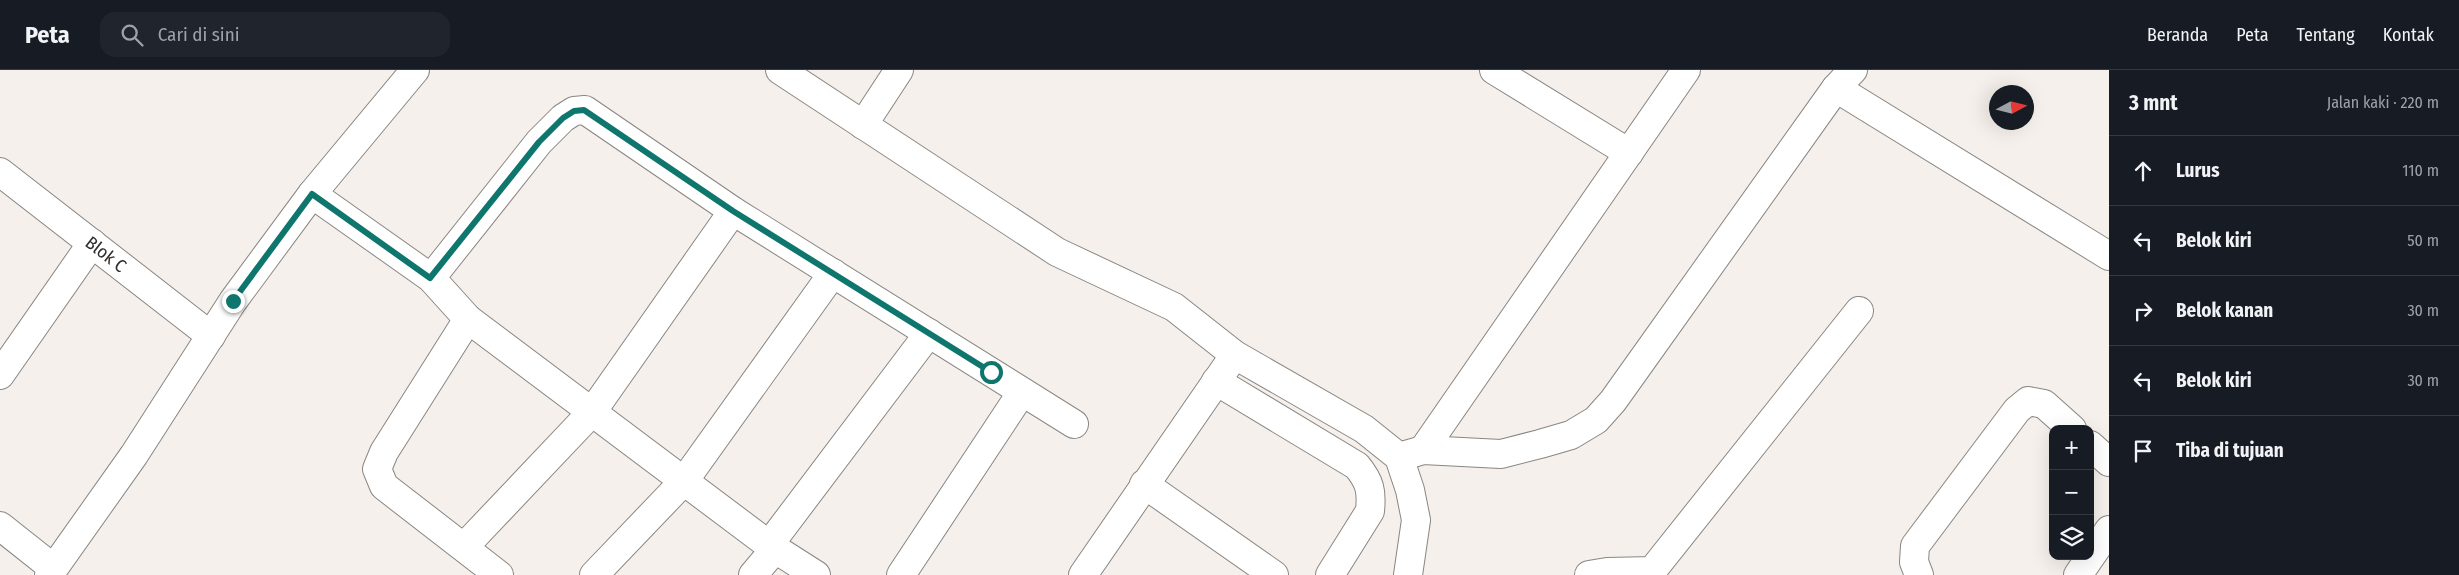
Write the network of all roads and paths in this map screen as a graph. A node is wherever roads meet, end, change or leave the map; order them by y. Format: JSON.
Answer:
{"nodes":[{"id":1,"x":415,"y":70,"type":"edge"},
{"id":2,"x":780,"y":70,"type":"edge"},
{"id":3,"x":899,"y":70,"type":"edge"},
{"id":4,"x":1494,"y":70,"type":"edge"},
{"id":5,"x":1686,"y":70,"type":"edge"},
{"id":6,"x":1845,"y":79,"type":"edge"},
{"id":7,"x":864,"y":125,"type":"junction"},
{"id":8,"x":1629,"y":153,"type":"junction"},
{"id":9,"x":2,"y":177,"type":"edge"},
{"id":10,"x":312,"y":194,"type":"junction"},
{"id":11,"x":733,"y":211,"type":"junction"},
{"id":12,"x":92,"y":243,"type":"junction"},
{"id":13,"x":2109,"y":256,"type":"edge"},
{"id":14,"x":833,"y":274,"type":"junction"},
{"id":15,"x":430,"y":278,"type":"junction"},
{"id":16,"x":1859,"y":311,"type":"dead end"},
{"id":17,"x":468,"y":319,"type":"junction"},
{"id":18,"x":928,"y":333,"type":"junction"},
{"id":19,"x":211,"y":336,"type":"junction"},
{"id":20,"x":1235,"y":355,"type":"junction"},
{"id":21,"x":0,"y":375,"type":"edge"},
{"id":22,"x":1216,"y":381,"type":"junction"},
{"id":23,"x":1022,"y":392,"type":"junction"},
{"id":24,"x":592,"y":412,"type":"junction"},
{"id":25,"x":1074,"y":424,"type":"dead end"},
{"id":26,"x":2068,"y":425,"type":"edge"},
{"id":27,"x":2094,"y":449,"type":"edge"},
{"id":28,"x":1411,"y":454,"type":"junction"},
{"id":29,"x":2109,"y":462,"type":"edge"},
{"id":30,"x":684,"y":481,"type":"junction"},
{"id":31,"x":1144,"y":484,"type":"junction"},
{"id":32,"x":0,"y":526,"type":"edge"},
{"id":33,"x":2109,"y":530,"type":"edge"},
{"id":34,"x":772,"y":547,"type":"junction"},
{"id":35,"x":464,"y":548,"type":"junction"},
{"id":36,"x":51,"y":571,"type":"edge"},
{"id":37,"x":1654,"y":573,"type":"edge"},
{"id":38,"x":499,"y":575,"type":"edge"},
{"id":39,"x":594,"y":575,"type":"edge"},
{"id":40,"x":753,"y":575,"type":"edge"},
{"id":41,"x":816,"y":575,"type":"edge"},
{"id":42,"x":901,"y":575,"type":"edge"},
{"id":43,"x":1083,"y":575,"type":"edge"},
{"id":44,"x":1274,"y":575,"type":"edge"},
{"id":45,"x":1330,"y":575,"type":"edge"},
{"id":46,"x":1408,"y":575,"type":"edge"},
{"id":47,"x":1589,"y":575,"type":"edge"},
{"id":48,"x":1919,"y":575,"type":"edge"},
{"id":49,"x":2078,"y":575,"type":"edge"}],
"edges":[{"from":1,"to":10,"type":"street"},
{"from":2,"to":7,"type":"street"},
{"from":3,"to":7,"type":"street"},
{"from":4,"to":8,"type":"street"},
{"from":5,"to":8,"type":"street"},
{"from":6,"to":13,"type":"street"},
{"from":6,"to":28,"type":"street"},
{"from":7,"to":20,"type":"street"},
{"from":8,"to":28,"type":"street"},
{"from":9,"to":12,"type":"street","name":"Blok C"},
{"from":10,"to":15,"type":"street"},
{"from":10,"to":19,"type":"street"},
{"from":11,"to":14,"type":"street"},
{"from":11,"to":15,"type":"street"},
{"from":11,"to":24,"type":"street"},
{"from":12,"to":19,"type":"street","name":"Blok C"},
{"from":12,"to":21,"type":"street"},
{"from":14,"to":18,"type":"street"},
{"from":14,"to":30,"type":"street"},
{"from":15,"to":17,"type":"street"},
{"from":16,"to":37,"type":"street"},
{"from":17,"to":24,"type":"street"},
{"from":17,"to":35,"type":"street"},
{"from":18,"to":23,"type":"street"},
{"from":18,"to":34,"type":"street"},
{"from":19,"to":36,"type":"street"},
{"from":20,"to":22,"type":"street"},
{"from":20,"to":28,"type":"street"},
{"from":22,"to":31,"type":"street"},
{"from":22,"to":45,"type":"street"},
{"from":23,"to":25,"type":"street"},
{"from":23,"to":42,"type":"street"},
{"from":24,"to":30,"type":"street"},
{"from":24,"to":35,"type":"street"},
{"from":26,"to":48,"type":"street"},
{"from":27,"to":29,"type":"street"},
{"from":28,"to":46,"type":"street"},
{"from":30,"to":34,"type":"street"},
{"from":30,"to":39,"type":"street"},
{"from":31,"to":43,"type":"street"},
{"from":31,"to":44,"type":"street"},
{"from":32,"to":36,"type":"street"},
{"from":33,"to":49,"type":"street"},
{"from":34,"to":40,"type":"street"},
{"from":34,"to":41,"type":"street"},
{"from":35,"to":38,"type":"street"},
{"from":37,"to":47,"type":"street"}]}
